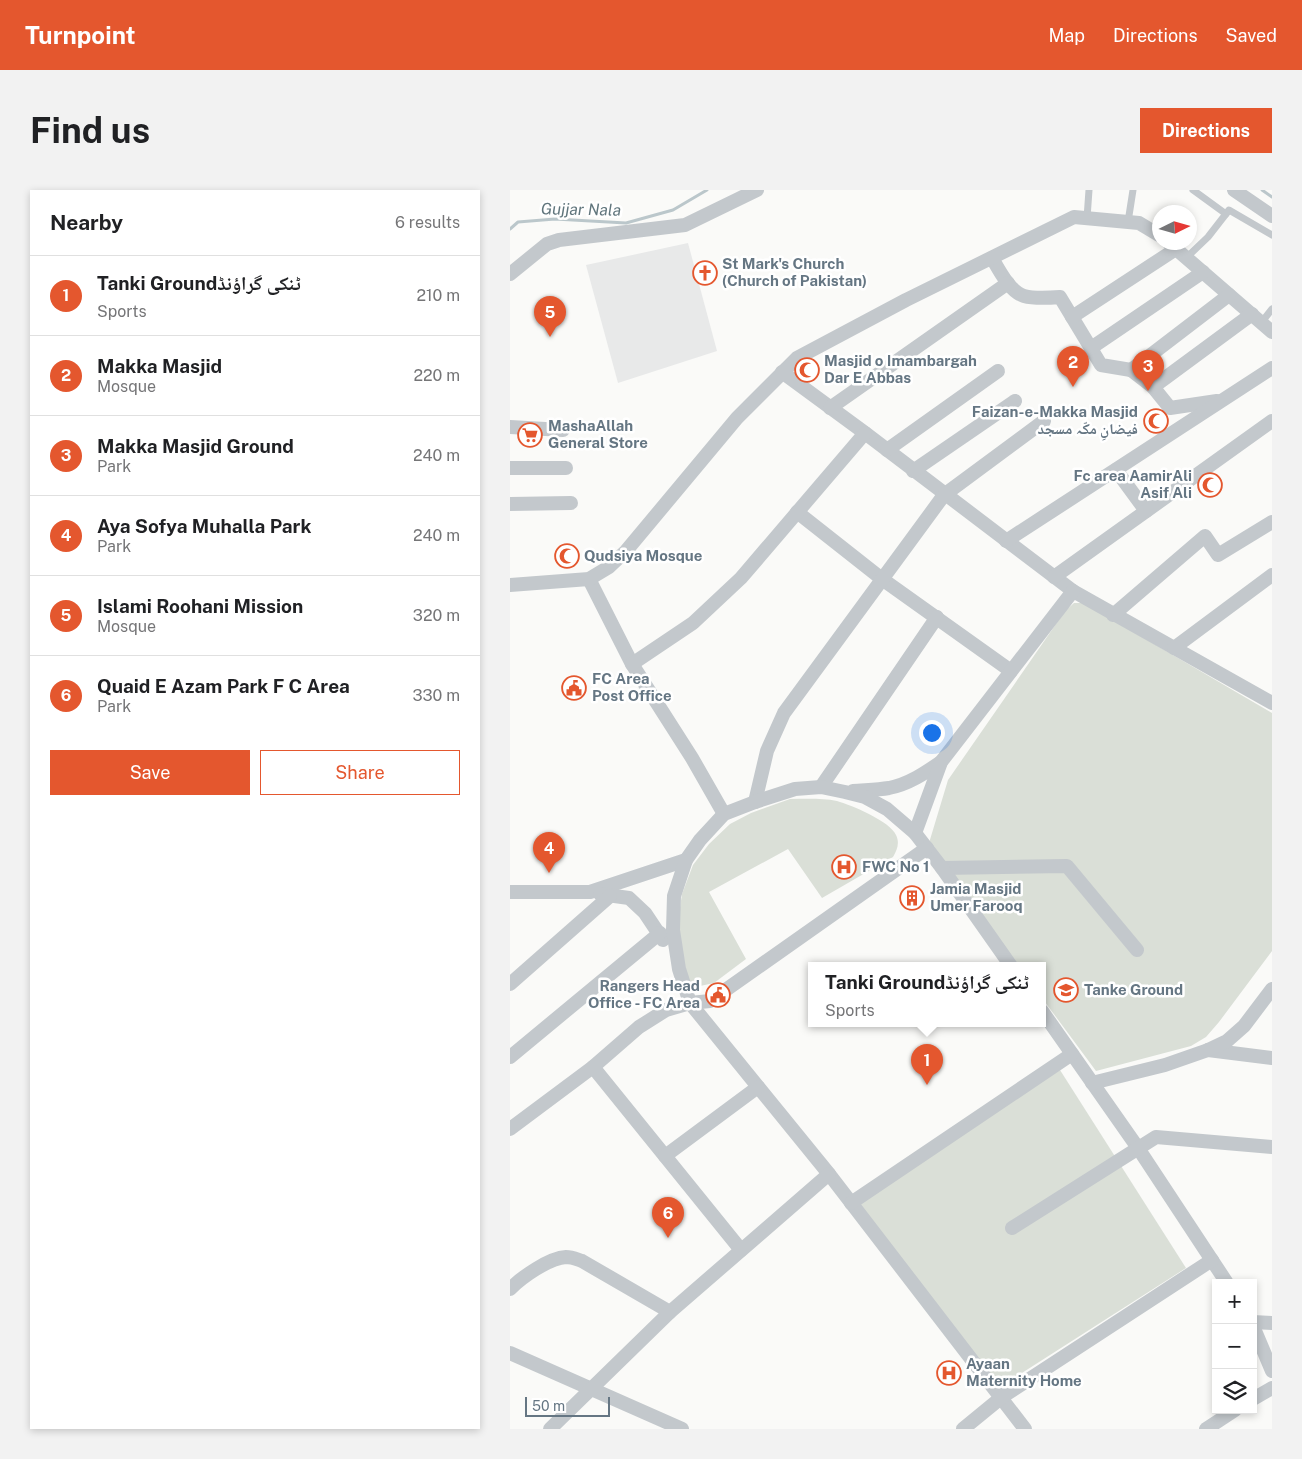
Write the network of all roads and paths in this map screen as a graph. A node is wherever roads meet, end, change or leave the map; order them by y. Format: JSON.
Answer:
{"nodes":[{"id":1,"x":757,"y":190,"type":"edge"},
{"id":2,"x":1089,"y":190,"type":"edge"},
{"id":3,"x":1133,"y":190,"type":"edge"},
{"id":4,"x":1192,"y":190,"type":"edge"},
{"id":5,"x":1234,"y":190,"type":"edge"},
{"id":6,"x":1226,"y":214,"type":"junction"},
{"id":7,"x":1272,"y":216,"type":"edge"},
{"id":8,"x":1087,"y":218,"type":"junction"},
{"id":9,"x":1128,"y":222,"type":"junction"},
{"id":10,"x":1152,"y":230,"type":"edge"},
{"id":11,"x":1272,"y":235,"type":"edge"},
{"id":12,"x":1197,"y":242,"type":"edge"},
{"id":13,"x":1177,"y":250,"type":"edge"},
{"id":14,"x":992,"y":258,"type":"junction"},
{"id":15,"x":1203,"y":272,"type":"junction"},
{"id":16,"x":510,"y":274,"type":"edge"},
{"id":17,"x":1008,"y":283,"type":"junction"},
{"id":18,"x":1230,"y":295,"type":"junction"},
{"id":19,"x":1272,"y":309,"type":"edge"},
{"id":20,"x":1072,"y":317,"type":"junction"},
{"id":21,"x":1262,"y":323,"type":"edge"},
{"id":22,"x":1091,"y":348,"type":"junction"},
{"id":23,"x":1272,"y":368,"type":"edge"},
{"id":24,"x":1131,"y":370,"type":"junction"},
{"id":25,"x":998,"y":371,"type":"dead end"},
{"id":26,"x":782,"y":372,"type":"junction"},
{"id":27,"x":1153,"y":387,"type":"junction"},
{"id":28,"x":1222,"y":400,"type":"junction"},
{"id":29,"x":1015,"y":401,"type":"dead end"},
{"id":30,"x":830,"y":408,"type":"junction"},
{"id":31,"x":1272,"y":421,"type":"edge"},
{"id":32,"x":1044,"y":422,"type":"dead end"},
{"id":33,"x":510,"y":427,"type":"edge"},
{"id":34,"x":563,"y":430,"type":"dead end"},
{"id":35,"x":865,"y":433,"type":"junction"},
{"id":36,"x":887,"y":450,"type":"junction"},
{"id":37,"x":510,"y":468,"type":"edge"},
{"id":38,"x":566,"y":468,"type":"dead end"},
{"id":39,"x":1116,"y":470,"type":"junction"},
{"id":40,"x":913,"y":471,"type":"junction"},
{"id":41,"x":944,"y":495,"type":"junction"},
{"id":42,"x":571,"y":503,"type":"dead end"},
{"id":43,"x":510,"y":504,"type":"edge"},
{"id":44,"x":1146,"y":511,"type":"junction"},
{"id":45,"x":797,"y":512,"type":"junction"},
{"id":46,"x":1272,"y":522,"type":"edge"},
{"id":47,"x":1006,"y":541,"type":"junction"},
{"id":48,"x":1272,"y":575,"type":"edge"},
{"id":49,"x":1054,"y":577,"type":"junction"},
{"id":50,"x":589,"y":579,"type":"junction"},
{"id":51,"x":882,"y":579,"type":"junction"},
{"id":52,"x":511,"y":585,"type":"edge"},
{"id":53,"x":1073,"y":592,"type":"junction"},
{"id":54,"x":1113,"y":614,"type":"junction"},
{"id":55,"x":937,"y":617,"type":"junction"},
{"id":56,"x":1174,"y":648,"type":"junction"},
{"id":57,"x":632,"y":664,"type":"junction"},
{"id":58,"x":1011,"y":671,"type":"junction"},
{"id":59,"x":1272,"y":703,"type":"edge"},
{"id":60,"x":941,"y":762,"type":"junction"},
{"id":61,"x":821,"y":787,"type":"junction"},
{"id":62,"x":845,"y":792,"type":"junction"},
{"id":63,"x":755,"y":802,"type":"junction"},
{"id":64,"x":724,"y":814,"type":"junction"},
{"id":65,"x":915,"y":833,"type":"junction"},
{"id":66,"x":927,"y":848,"type":"junction"},
{"id":67,"x":686,"y":860,"type":"junction"},
{"id":68,"x":942,"y":868,"type":"junction"},
{"id":69,"x":510,"y":892,"type":"edge"},
{"id":70,"x":590,"y":892,"type":"junction"},
{"id":71,"x":610,"y":896,"type":"junction"},
{"id":72,"x":660,"y":933,"type":"junction"},
{"id":73,"x":1137,"y":950,"type":"dead end"},
{"id":74,"x":1008,"y":962,"type":"edge"},
{"id":75,"x":679,"y":969,"type":"junction"},
{"id":76,"x":510,"y":984,"type":"edge"},
{"id":77,"x":1272,"y":989,"type":"edge"},
{"id":78,"x":690,"y":1003,"type":"junction"},
{"id":79,"x":1046,"y":1017,"type":"edge"},
{"id":80,"x":1208,"y":1050,"type":"junction"},
{"id":81,"x":1072,"y":1054,"type":"junction"},
{"id":82,"x":510,"y":1058,"type":"edge"},
{"id":83,"x":1272,"y":1058,"type":"edge"},
{"id":84,"x":593,"y":1067,"type":"junction"},
{"id":85,"x":1092,"y":1083,"type":"junction"},
{"id":86,"x":758,"y":1087,"type":"junction"},
{"id":87,"x":510,"y":1129,"type":"edge"},
{"id":88,"x":1272,"y":1147,"type":"edge"},
{"id":89,"x":1138,"y":1148,"type":"junction"},
{"id":90,"x":664,"y":1156,"type":"junction"},
{"id":91,"x":829,"y":1174,"type":"junction"},
{"id":92,"x":851,"y":1203,"type":"junction"},
{"id":93,"x":1012,"y":1228,"type":"dead end"},
{"id":94,"x":741,"y":1250,"type":"junction"},
{"id":95,"x":1212,"y":1260,"type":"junction"},
{"id":96,"x":1224,"y":1279,"type":"edge"},
{"id":97,"x":510,"y":1289,"type":"edge"},
{"id":98,"x":670,"y":1312,"type":"junction"},
{"id":99,"x":1272,"y":1323,"type":"edge"},
{"id":100,"x":1257,"y":1324,"type":"edge"},
{"id":101,"x":1257,"y":1334,"type":"edge"},
{"id":102,"x":510,"y":1353,"type":"edge"},
{"id":103,"x":1272,"y":1371,"type":"edge"},
{"id":104,"x":1272,"y":1388,"type":"edge"},
{"id":105,"x":591,"y":1389,"type":"junction"},
{"id":106,"x":1002,"y":1397,"type":"junction"},
{"id":107,"x":1257,"y":1397,"type":"edge"},
{"id":108,"x":1229,"y":1414,"type":"edge"},
{"id":109,"x":550,"y":1429,"type":"edge"},
{"id":110,"x":682,"y":1429,"type":"edge"},
{"id":111,"x":963,"y":1429,"type":"edge"},
{"id":112,"x":1025,"y":1429,"type":"edge"},
{"id":113,"x":1206,"y":1429,"type":"edge"}],
"edges":[{"from":1,"to":16,"type":"street"},
{"from":2,"to":8,"type":"lane"},
{"from":3,"to":9,"type":"lane"},
{"from":4,"to":6,"type":"lane"},
{"from":5,"to":7,"type":"street"},
{"from":6,"to":11,"type":"lane"},
{"from":6,"to":12,"type":"lane"},
{"from":8,"to":9,"type":"street"},
{"from":8,"to":14,"type":"street"},
{"from":9,"to":10,"type":"street"},
{"from":13,"to":15,"type":"street"},
{"from":13,"to":20,"type":"street"},
{"from":14,"to":17,"type":"street"},
{"from":14,"to":26,"type":"street"},
{"from":15,"to":18,"type":"street"},
{"from":15,"to":22,"type":"street"},
{"from":17,"to":20,"type":"street"},
{"from":17,"to":30,"type":"street"},
{"from":18,"to":21,"type":"street"},
{"from":18,"to":24,"type":"street"},
{"from":19,"to":21,"type":"lane"},
{"from":20,"to":22,"type":"street"},
{"from":21,"to":27,"type":"street"},
{"from":22,"to":24,"type":"street"},
{"from":23,"to":28,"type":"street"},
{"from":24,"to":27,"type":"street"},
{"from":25,"to":36,"type":"street"},
{"from":26,"to":30,"type":"street"},
{"from":26,"to":50,"type":"street"},
{"from":27,"to":28,"type":"street"},
{"from":28,"to":39,"type":"street"},
{"from":29,"to":40,"type":"street"},
{"from":30,"to":35,"type":"street"},
{"from":31,"to":44,"type":"street"},
{"from":32,"to":41,"type":"street"},
{"from":33,"to":34,"type":"street"},
{"from":35,"to":36,"type":"street"},
{"from":35,"to":45,"type":"street"},
{"from":36,"to":40,"type":"street"},
{"from":37,"to":38,"type":"street"},
{"from":39,"to":44,"type":"street"},
{"from":39,"to":47,"type":"street"},
{"from":40,"to":41,"type":"street"},
{"from":41,"to":47,"type":"street"},
{"from":41,"to":51,"type":"street"},
{"from":42,"to":43,"type":"street"},
{"from":44,"to":49,"type":"street"},
{"from":45,"to":51,"type":"street"},
{"from":45,"to":57,"type":"street"},
{"from":46,"to":54,"type":"street"},
{"from":47,"to":49,"type":"street"},
{"from":48,"to":56,"type":"street"},
{"from":49,"to":53,"type":"street"},
{"from":50,"to":52,"type":"street"},
{"from":50,"to":57,"type":"street"},
{"from":51,"to":55,"type":"street"},
{"from":51,"to":63,"type":"street"},
{"from":53,"to":54,"type":"street"},
{"from":53,"to":58,"type":"street"},
{"from":54,"to":56,"type":"street"},
{"from":55,"to":58,"type":"street"},
{"from":55,"to":61,"type":"street"},
{"from":56,"to":59,"type":"street"},
{"from":57,"to":64,"type":"street"},
{"from":58,"to":60,"type":"street"},
{"from":60,"to":62,"type":"street"},
{"from":60,"to":65,"type":"street"},
{"from":61,"to":62,"type":"street"},
{"from":61,"to":63,"type":"street"},
{"from":62,"to":65,"type":"street"},
{"from":63,"to":64,"type":"street"},
{"from":64,"to":67,"type":"street"},
{"from":65,"to":66,"type":"street"},
{"from":66,"to":68,"type":"street"},
{"from":66,"to":78,"type":"street"},
{"from":67,"to":70,"type":"street"},
{"from":67,"to":75,"type":"street"},
{"from":68,"to":73,"type":"street"},
{"from":68,"to":74,"type":"street"},
{"from":69,"to":70,"type":"street"},
{"from":70,"to":71,"type":"street"},
{"from":71,"to":72,"type":"street"},
{"from":71,"to":76,"type":"street"},
{"from":72,"to":75,"type":"street"},
{"from":72,"to":82,"type":"street"},
{"from":75,"to":78,"type":"street"},
{"from":77,"to":80,"type":"street"},
{"from":78,"to":84,"type":"street"},
{"from":78,"to":86,"type":"street"},
{"from":79,"to":81,"type":"street"},
{"from":80,"to":83,"type":"street"},
{"from":80,"to":85,"type":"street"},
{"from":81,"to":85,"type":"street"},
{"from":81,"to":92,"type":"street"},
{"from":84,"to":87,"type":"street"},
{"from":84,"to":90,"type":"street"},
{"from":85,"to":89,"type":"street"},
{"from":86,"to":90,"type":"street"},
{"from":86,"to":91,"type":"street"},
{"from":88,"to":89,"type":"street"},
{"from":89,"to":93,"type":"street"},
{"from":89,"to":95,"type":"street"},
{"from":90,"to":94,"type":"street"},
{"from":91,"to":92,"type":"street"},
{"from":91,"to":94,"type":"street"},
{"from":92,"to":106,"type":"street"},
{"from":94,"to":98,"type":"street"},
{"from":95,"to":96,"type":"street"},
{"from":95,"to":106,"type":"street"},
{"from":97,"to":98,"type":"street"},
{"from":98,"to":105,"type":"street"},
{"from":99,"to":100,"type":"street"},
{"from":101,"to":103,"type":"street"},
{"from":102,"to":105,"type":"street"},
{"from":104,"to":107,"type":"street"},
{"from":105,"to":109,"type":"street"},
{"from":105,"to":110,"type":"street"},
{"from":106,"to":111,"type":"street"},
{"from":106,"to":112,"type":"street"},
{"from":108,"to":113,"type":"street"}]}
